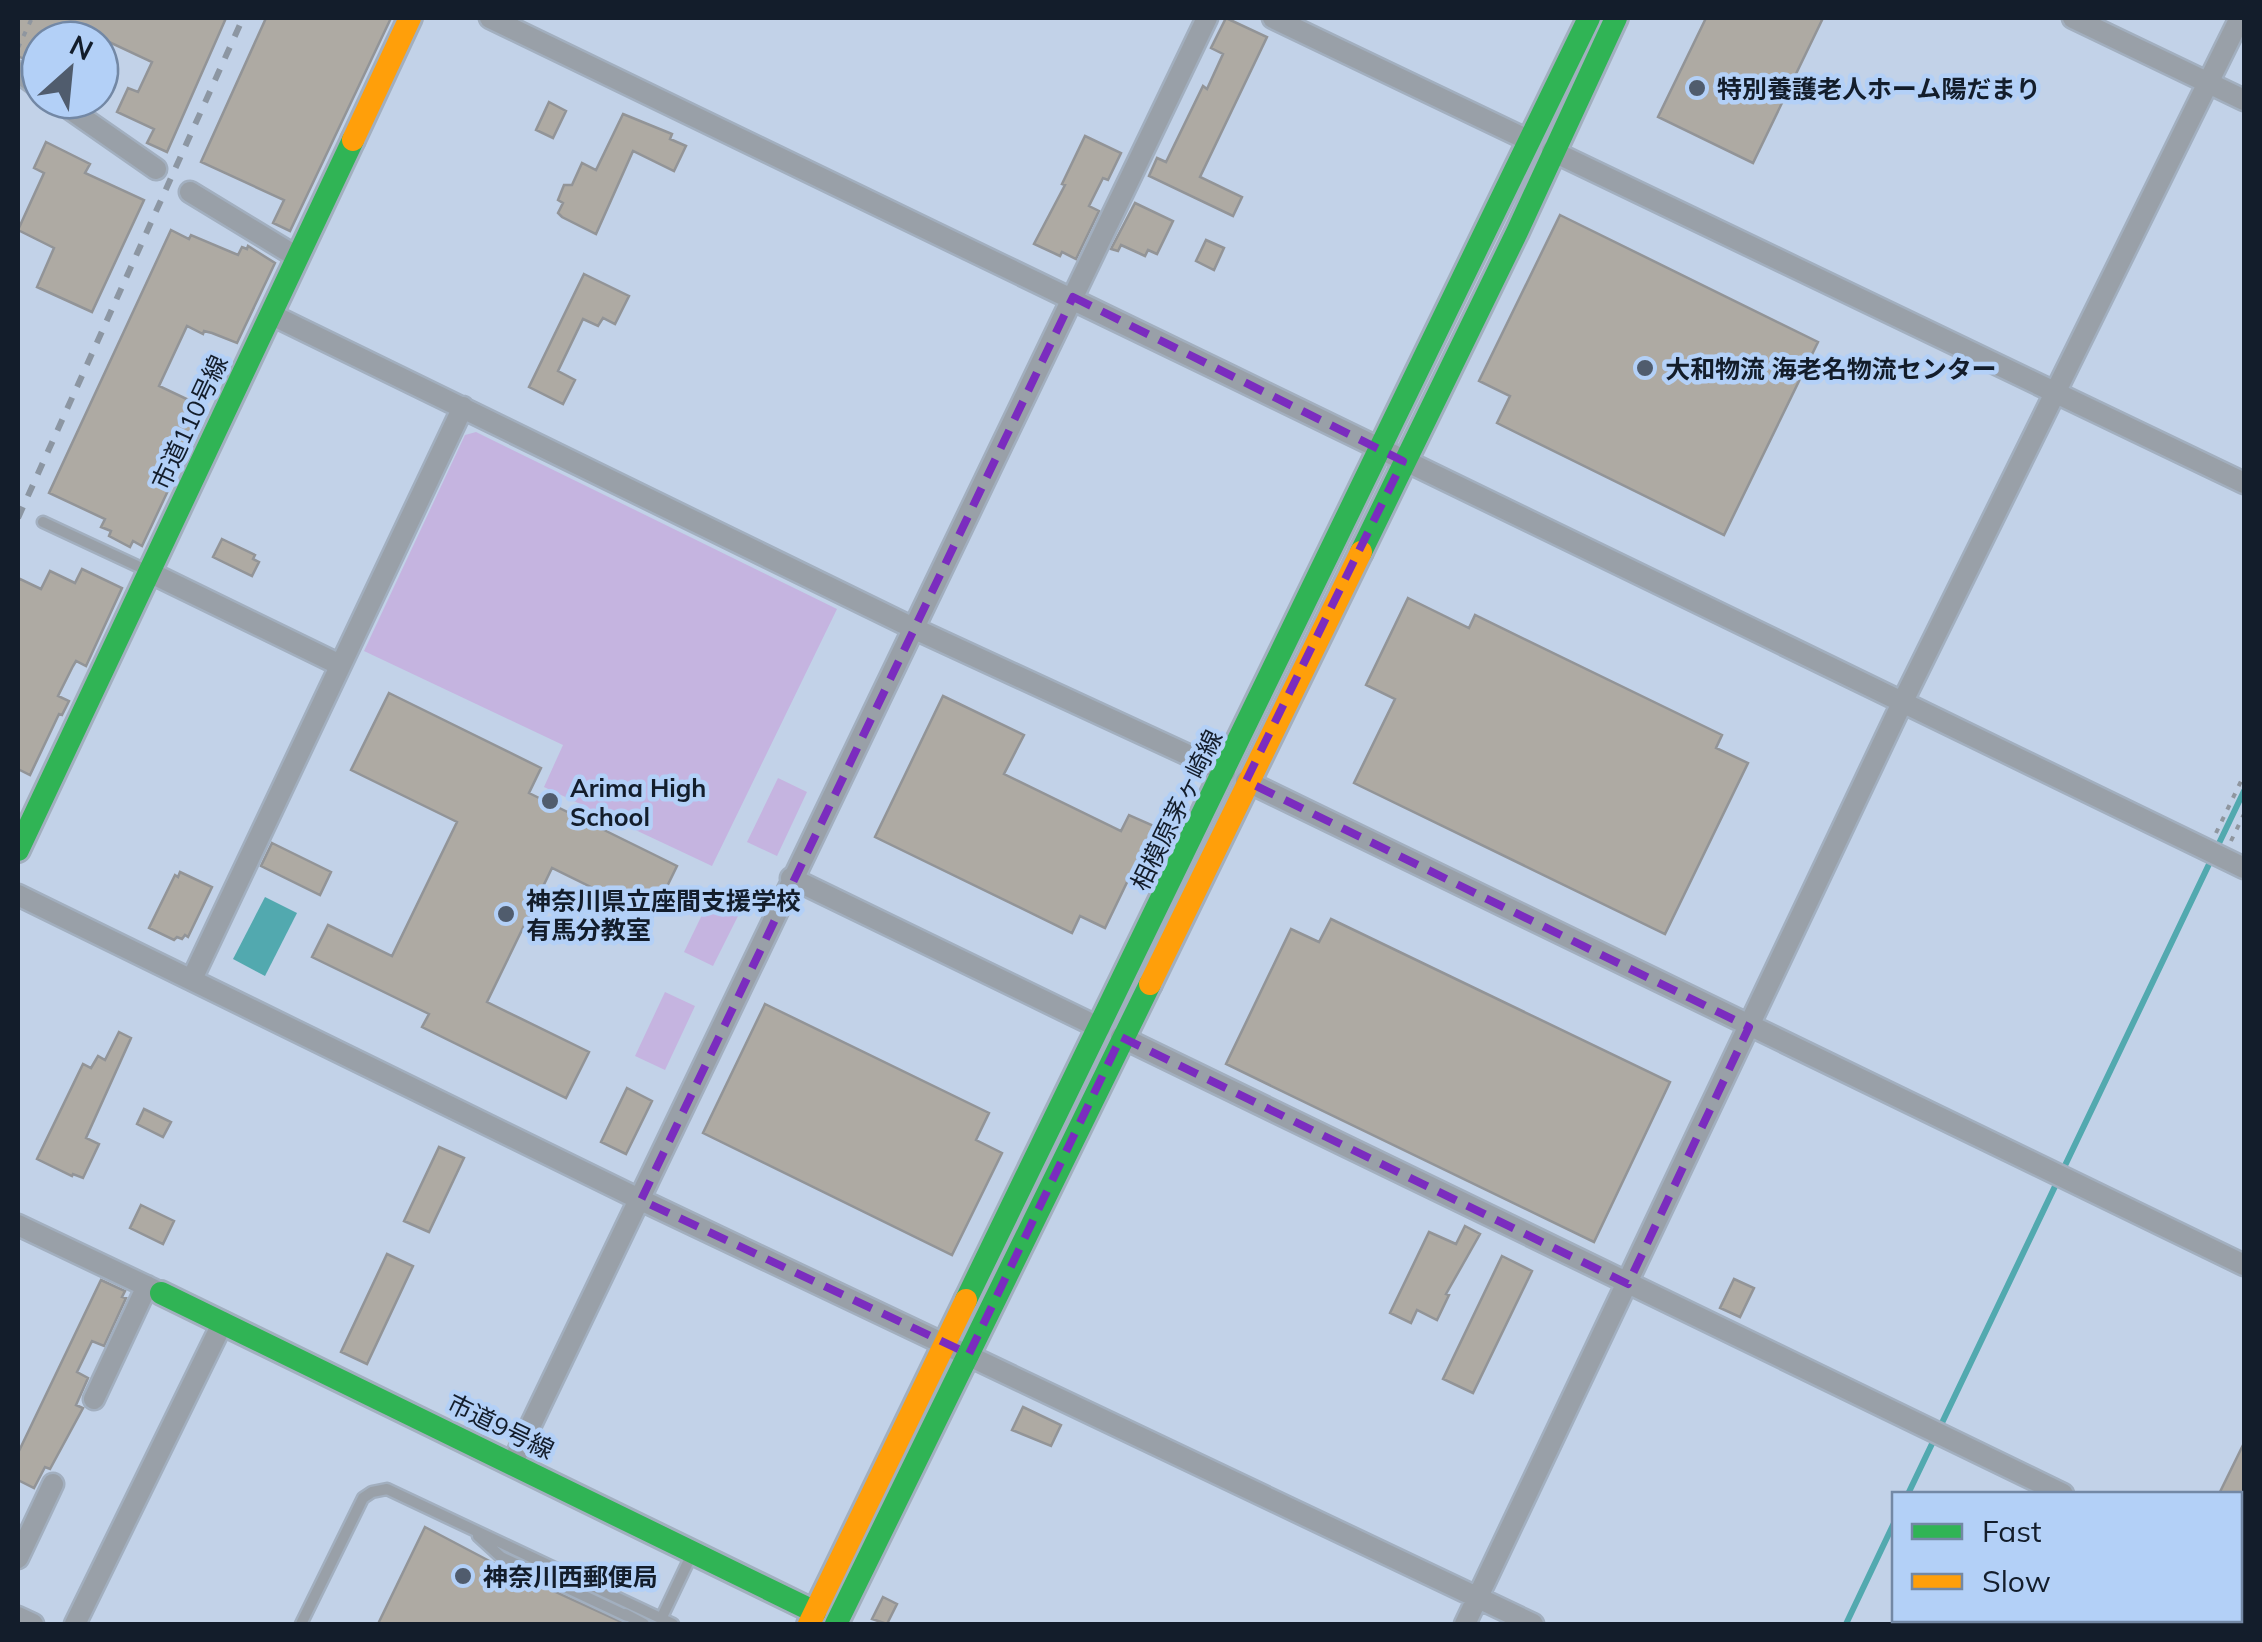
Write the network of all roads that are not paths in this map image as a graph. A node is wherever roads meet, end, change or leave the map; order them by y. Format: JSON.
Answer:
{"nodes":[{"id":1,"x":410,"y":18,"type":"edge"},
{"id":2,"x":490,"y":18,"type":"edge"},
{"id":3,"x":1207,"y":18,"type":"edge"},
{"id":4,"x":1273,"y":18,"type":"edge"},
{"id":5,"x":1590,"y":18,"type":"edge"},
{"id":6,"x":1616,"y":18,"type":"edge"},
{"id":7,"x":2072,"y":18,"type":"edge"},
{"id":8,"x":2240,"y":18,"type":"edge"},
{"id":9,"x":2209,"y":83,"type":"junction"},
{"id":10,"x":2244,"y":100,"type":"edge"},
{"id":11,"x":86,"y":120,"type":"edge"},
{"id":12,"x":1530,"y":141,"type":"junction"},
{"id":13,"x":1552,"y":151,"type":"junction"},
{"id":14,"x":156,"y":169,"type":"dead end"},
{"id":15,"x":190,"y":192,"type":"dead end"},
{"id":16,"x":296,"y":257,"type":"junction"},
{"id":17,"x":1073,"y":297,"type":"junction"},
{"id":18,"x":270,"y":314,"type":"junction"},
{"id":19,"x":2057,"y":394,"type":"junction"},
{"id":20,"x":463,"y":407,"type":"junction"},
{"id":21,"x":1380,"y":450,"type":"junction"},
{"id":22,"x":1403,"y":461,"type":"junction"},
{"id":23,"x":2244,"y":483,"type":"edge"},
{"id":24,"x":43,"y":522,"type":"dead end"},
{"id":25,"x":149,"y":572,"type":"junction"},
{"id":26,"x":913,"y":628,"type":"junction"},
{"id":27,"x":340,"y":665,"type":"junction"},
{"id":28,"x":1902,"y":704,"type":"junction"},
{"id":29,"x":1236,"y":777,"type":"junction"},
{"id":30,"x":18,"y":850,"type":"edge"},
{"id":31,"x":2244,"y":868,"type":"edge"},
{"id":32,"x":791,"y":878,"type":"junction"},
{"id":33,"x":18,"y":895,"type":"edge"},
{"id":34,"x":192,"y":979,"type":"junction"},
{"id":35,"x":1749,"y":1027,"type":"junction"},
{"id":36,"x":1111,"y":1032,"type":"junction"},
{"id":37,"x":641,"y":1200,"type":"junction"},
{"id":38,"x":18,"y":1225,"type":"edge"},
{"id":39,"x":2244,"y":1265,"type":"edge"},
{"id":40,"x":1628,"y":1284,"type":"junction"},
{"id":41,"x":154,"y":1290,"type":"junction"},
{"id":42,"x":223,"y":1322,"type":"junction"},
{"id":43,"x":946,"y":1343,"type":"junction"},
{"id":44,"x":969,"y":1354,"type":"junction"},
{"id":45,"x":94,"y":1399,"type":"dead end"},
{"id":46,"x":513,"y":1462,"type":"junction"},
{"id":47,"x":53,"y":1484,"type":"dead end"},
{"id":48,"x":2059,"y":1492,"type":"edge"},
{"id":49,"x":461,"y":1524,"type":"junction"},
{"id":50,"x":693,"y":1552,"type":"junction"},
{"id":51,"x":18,"y":1558,"type":"edge"},
{"id":52,"x":594,"y":1587,"type":"junction"},
{"id":53,"x":1478,"y":1598,"type":"junction"},
{"id":54,"x":627,"y":1616,"type":"junction"},
{"id":55,"x":18,"y":1617,"type":"edge"},
{"id":56,"x":812,"y":1618,"type":"edge"},
{"id":57,"x":667,"y":1622,"type":"edge"},
{"id":58,"x":841,"y":1623,"type":"edge"},
{"id":59,"x":34,"y":1624,"type":"edge"},
{"id":60,"x":75,"y":1624,"type":"edge"},
{"id":61,"x":302,"y":1624,"type":"edge"},
{"id":62,"x":644,"y":1624,"type":"edge"},
{"id":63,"x":1465,"y":1624,"type":"edge"},
{"id":64,"x":1533,"y":1624,"type":"edge"}],
"edges":[{"from":1,"to":16,"type":"main road","name":"市道110号線"},
{"from":2,"to":17,"type":"street"},
{"from":3,"to":17,"type":"street"},
{"from":4,"to":12,"type":"street"},
{"from":5,"to":12,"type":"main road","name":"相模原茅ヶ崎線"},
{"from":6,"to":13,"type":"main road","name":"相模原茅ヶ崎線"},
{"from":7,"to":9,"type":"street"},
{"from":8,"to":9,"type":"street"},
{"from":9,"to":10,"type":"street"},
{"from":9,"to":19,"type":"street"},
{"from":11,"to":14,"type":"street"},
{"from":12,"to":21,"type":"main road","name":"相模原茅ヶ崎線"},
{"from":13,"to":19,"type":"street"},
{"from":13,"to":22,"type":"main road","name":"相模原茅ヶ崎線"},
{"from":15,"to":16,"type":"street"},
{"from":16,"to":18,"type":"main road","name":"市道110号線"},
{"from":17,"to":21,"type":"street"},
{"from":17,"to":26,"type":"street"},
{"from":18,"to":20,"type":"street"},
{"from":18,"to":25,"type":"main road","name":"市道110号線"},
{"from":19,"to":23,"type":"street"},
{"from":19,"to":28,"type":"street"},
{"from":20,"to":26,"type":"street"},
{"from":20,"to":27,"type":"street"},
{"from":21,"to":22,"type":"street"},
{"from":21,"to":29,"type":"main road","name":"相模原茅ヶ崎線"},
{"from":22,"to":28,"type":"street"},
{"from":22,"to":29,"type":"main road","name":"相模原茅ヶ崎線"},
{"from":24,"to":25,"type":"lane"},
{"from":25,"to":27,"type":"street"},
{"from":25,"to":30,"type":"main road","name":"市道110号線"},
{"from":26,"to":29,"type":"street"},
{"from":26,"to":32,"type":"street"},
{"from":27,"to":34,"type":"street"},
{"from":28,"to":31,"type":"street"},
{"from":28,"to":35,"type":"street"},
{"from":29,"to":35,"type":"street"},
{"from":29,"to":36,"type":"main road","name":"相模原茅ヶ崎線"},
{"from":32,"to":36,"type":"street"},
{"from":32,"to":37,"type":"street"},
{"from":33,"to":34,"type":"street"},
{"from":34,"to":37,"type":"street"},
{"from":35,"to":39,"type":"street"},
{"from":35,"to":40,"type":"street"},
{"from":36,"to":40,"type":"street"},
{"from":36,"to":43,"type":"main road","name":"相模原茅ヶ崎線"},
{"from":36,"to":44,"type":"main road","name":"相模原茅ヶ崎線"},
{"from":37,"to":43,"type":"street"},
{"from":37,"to":46,"type":"street"},
{"from":38,"to":41,"type":"street"},
{"from":40,"to":48,"type":"street"},
{"from":40,"to":53,"type":"street"},
{"from":41,"to":42,"type":"main road","name":"市道9号線"},
{"from":41,"to":45,"type":"street"},
{"from":42,"to":46,"type":"main road","name":"市道9号線"},
{"from":42,"to":60,"type":"street"},
{"from":43,"to":44,"type":"street"},
{"from":43,"to":56,"type":"main road","name":"相模原茅ヶ崎線"},
{"from":44,"to":53,"type":"street"},
{"from":44,"to":58,"type":"main road","name":"相模原茅ヶ崎線"},
{"from":46,"to":50,"type":"main road","name":"市道9号線"},
{"from":47,"to":51,"type":"street"},
{"from":49,"to":52,"type":"lane"},
{"from":49,"to":54,"type":"lane"},
{"from":49,"to":61,"type":"lane"},
{"from":50,"to":56,"type":"main road","name":"市道9号線"},
{"from":50,"to":57,"type":"lane"},
{"from":52,"to":54,"type":"lane"},
{"from":52,"to":57,"type":"lane"},
{"from":53,"to":63,"type":"street"},
{"from":53,"to":64,"type":"street"},
{"from":54,"to":62,"type":"lane"},
{"from":55,"to":59,"type":"street"},
{"from":56,"to":58,"type":"street"}]}
